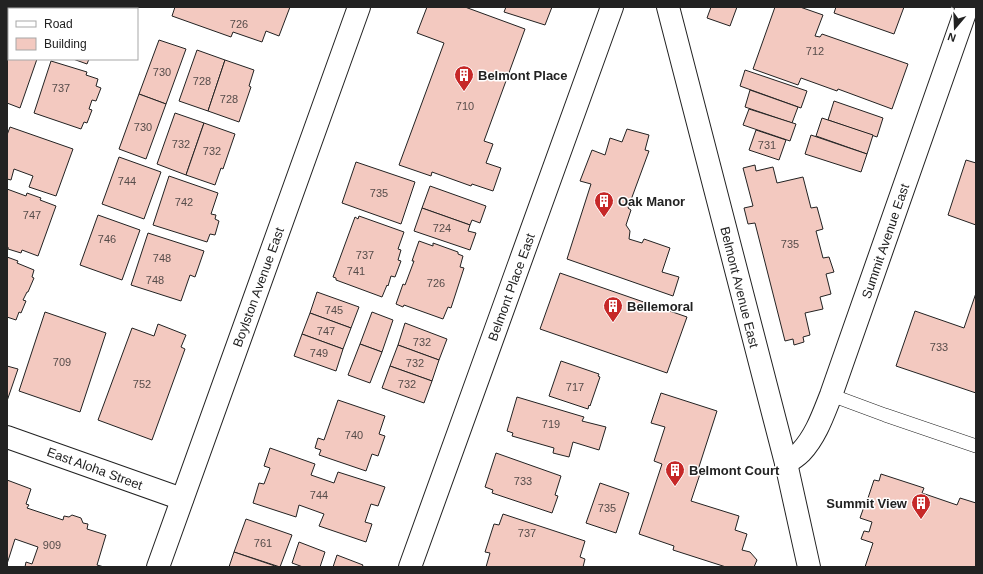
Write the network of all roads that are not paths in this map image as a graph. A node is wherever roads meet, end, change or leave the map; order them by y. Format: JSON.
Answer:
{"nodes":[{"id":1,"x":359,"y":7,"type":"edge"},
{"id":2,"x":612,"y":7,"type":"edge"},
{"id":3,"x":668,"y":7,"type":"edge"},
{"id":4,"x":967,"y":7,"type":"edge"},
{"id":5,"x":831,"y":395,"type":"junction"},
{"id":6,"x":7,"y":437,"type":"edge"},
{"id":7,"x":976,"y":446,"type":"edge"},
{"id":8,"x":786,"y":463,"type":"junction"},
{"id":9,"x":182,"y":499,"type":"junction"},
{"id":10,"x":158,"y":567,"type":"edge"},
{"id":11,"x":410,"y":567,"type":"edge"},
{"id":12,"x":808,"y":567,"type":"edge"}],
"edges":[{"from":1,"to":9,"type":"street","name":"Boylston Avenue East"},
{"from":2,"to":11,"type":"street","name":"Belmont Place East"},
{"from":3,"to":8,"type":"street","name":"Belmont Avenue East"},
{"from":4,"to":5,"type":"street","name":"Summit Avenue East"},
{"from":5,"to":7,"type":"lane"},
{"from":5,"to":8,"type":"street","name":"Summit Avenue East"},
{"from":6,"to":9,"type":"street","name":"East Aloha Street"},
{"from":8,"to":12,"type":"street","name":"Belmont Avenue East"},
{"from":9,"to":10,"type":"street","name":"Boylston Avenue East"}]}
